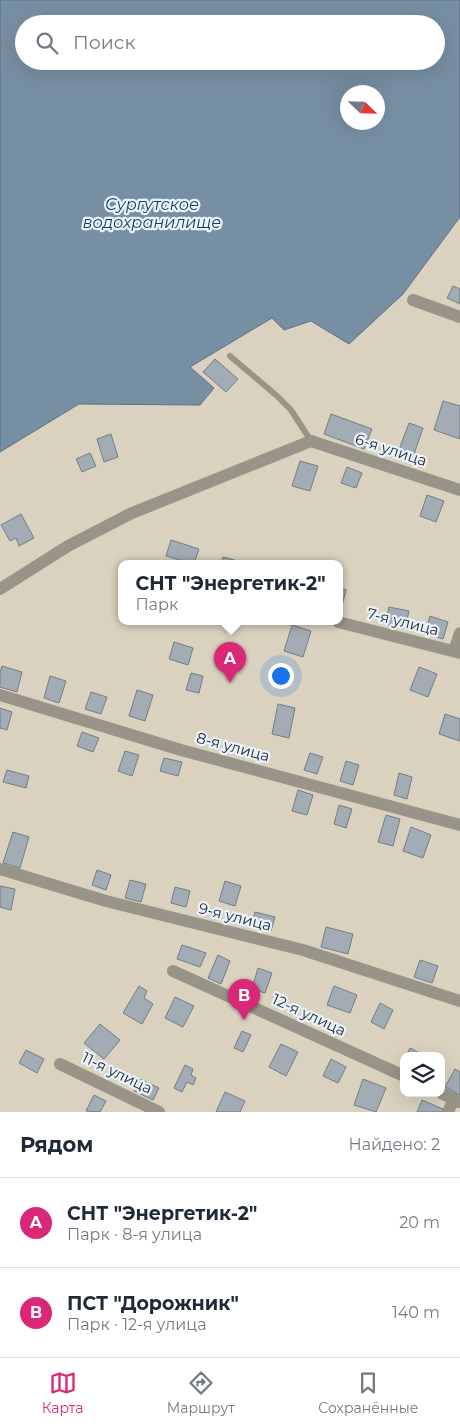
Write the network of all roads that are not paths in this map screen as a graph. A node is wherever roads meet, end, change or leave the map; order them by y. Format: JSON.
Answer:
{"nodes":[{"id":1,"x":413,"y":300,"type":"dead end"},
{"id":2,"x":460,"y":317,"type":"edge"},
{"id":3,"x":230,"y":356,"type":"dead end"},
{"id":4,"x":311,"y":441,"type":"junction"},
{"id":5,"x":460,"y":490,"type":"edge"},
{"id":6,"x":0,"y":589,"type":"edge"},
{"id":7,"x":343,"y":623,"type":"edge"},
{"id":8,"x":460,"y":633,"type":"edge"},
{"id":9,"x":457,"y":652,"type":"edge"},
{"id":10,"x":0,"y":695,"type":"edge"},
{"id":11,"x":460,"y":825,"type":"edge"},
{"id":12,"x":0,"y":869,"type":"edge"},
{"id":13,"x":173,"y":971,"type":"dead end"},
{"id":14,"x":460,"y":1001,"type":"edge"},
{"id":15,"x":60,"y":1064,"type":"dead end"},
{"id":16,"x":400,"y":1074,"type":"edge"},
{"id":17,"x":445,"y":1095,"type":"edge"},
{"id":18,"x":457,"y":1101,"type":"edge"},
{"id":19,"x":160,"y":1112,"type":"edge"},
{"id":20,"x":448,"y":1112,"type":"edge"}],
"edges":[{"from":1,"to":2,"type":"street"},
{"from":3,"to":4,"type":"lane"},
{"from":4,"to":5,"type":"street","name":"6-я улица"},
{"from":4,"to":6,"type":"street"},
{"from":7,"to":9,"type":"street","name":"7-я улица"},
{"from":8,"to":9,"type":"street"},
{"from":10,"to":11,"type":"street","name":"8-я улица"},
{"from":12,"to":14,"type":"street","name":"9-я улица"},
{"from":13,"to":16,"type":"street","name":"12-я улица"},
{"from":15,"to":19,"type":"street","name":"11-я улица"},
{"from":17,"to":18,"type":"street"},
{"from":18,"to":20,"type":"street"}]}
